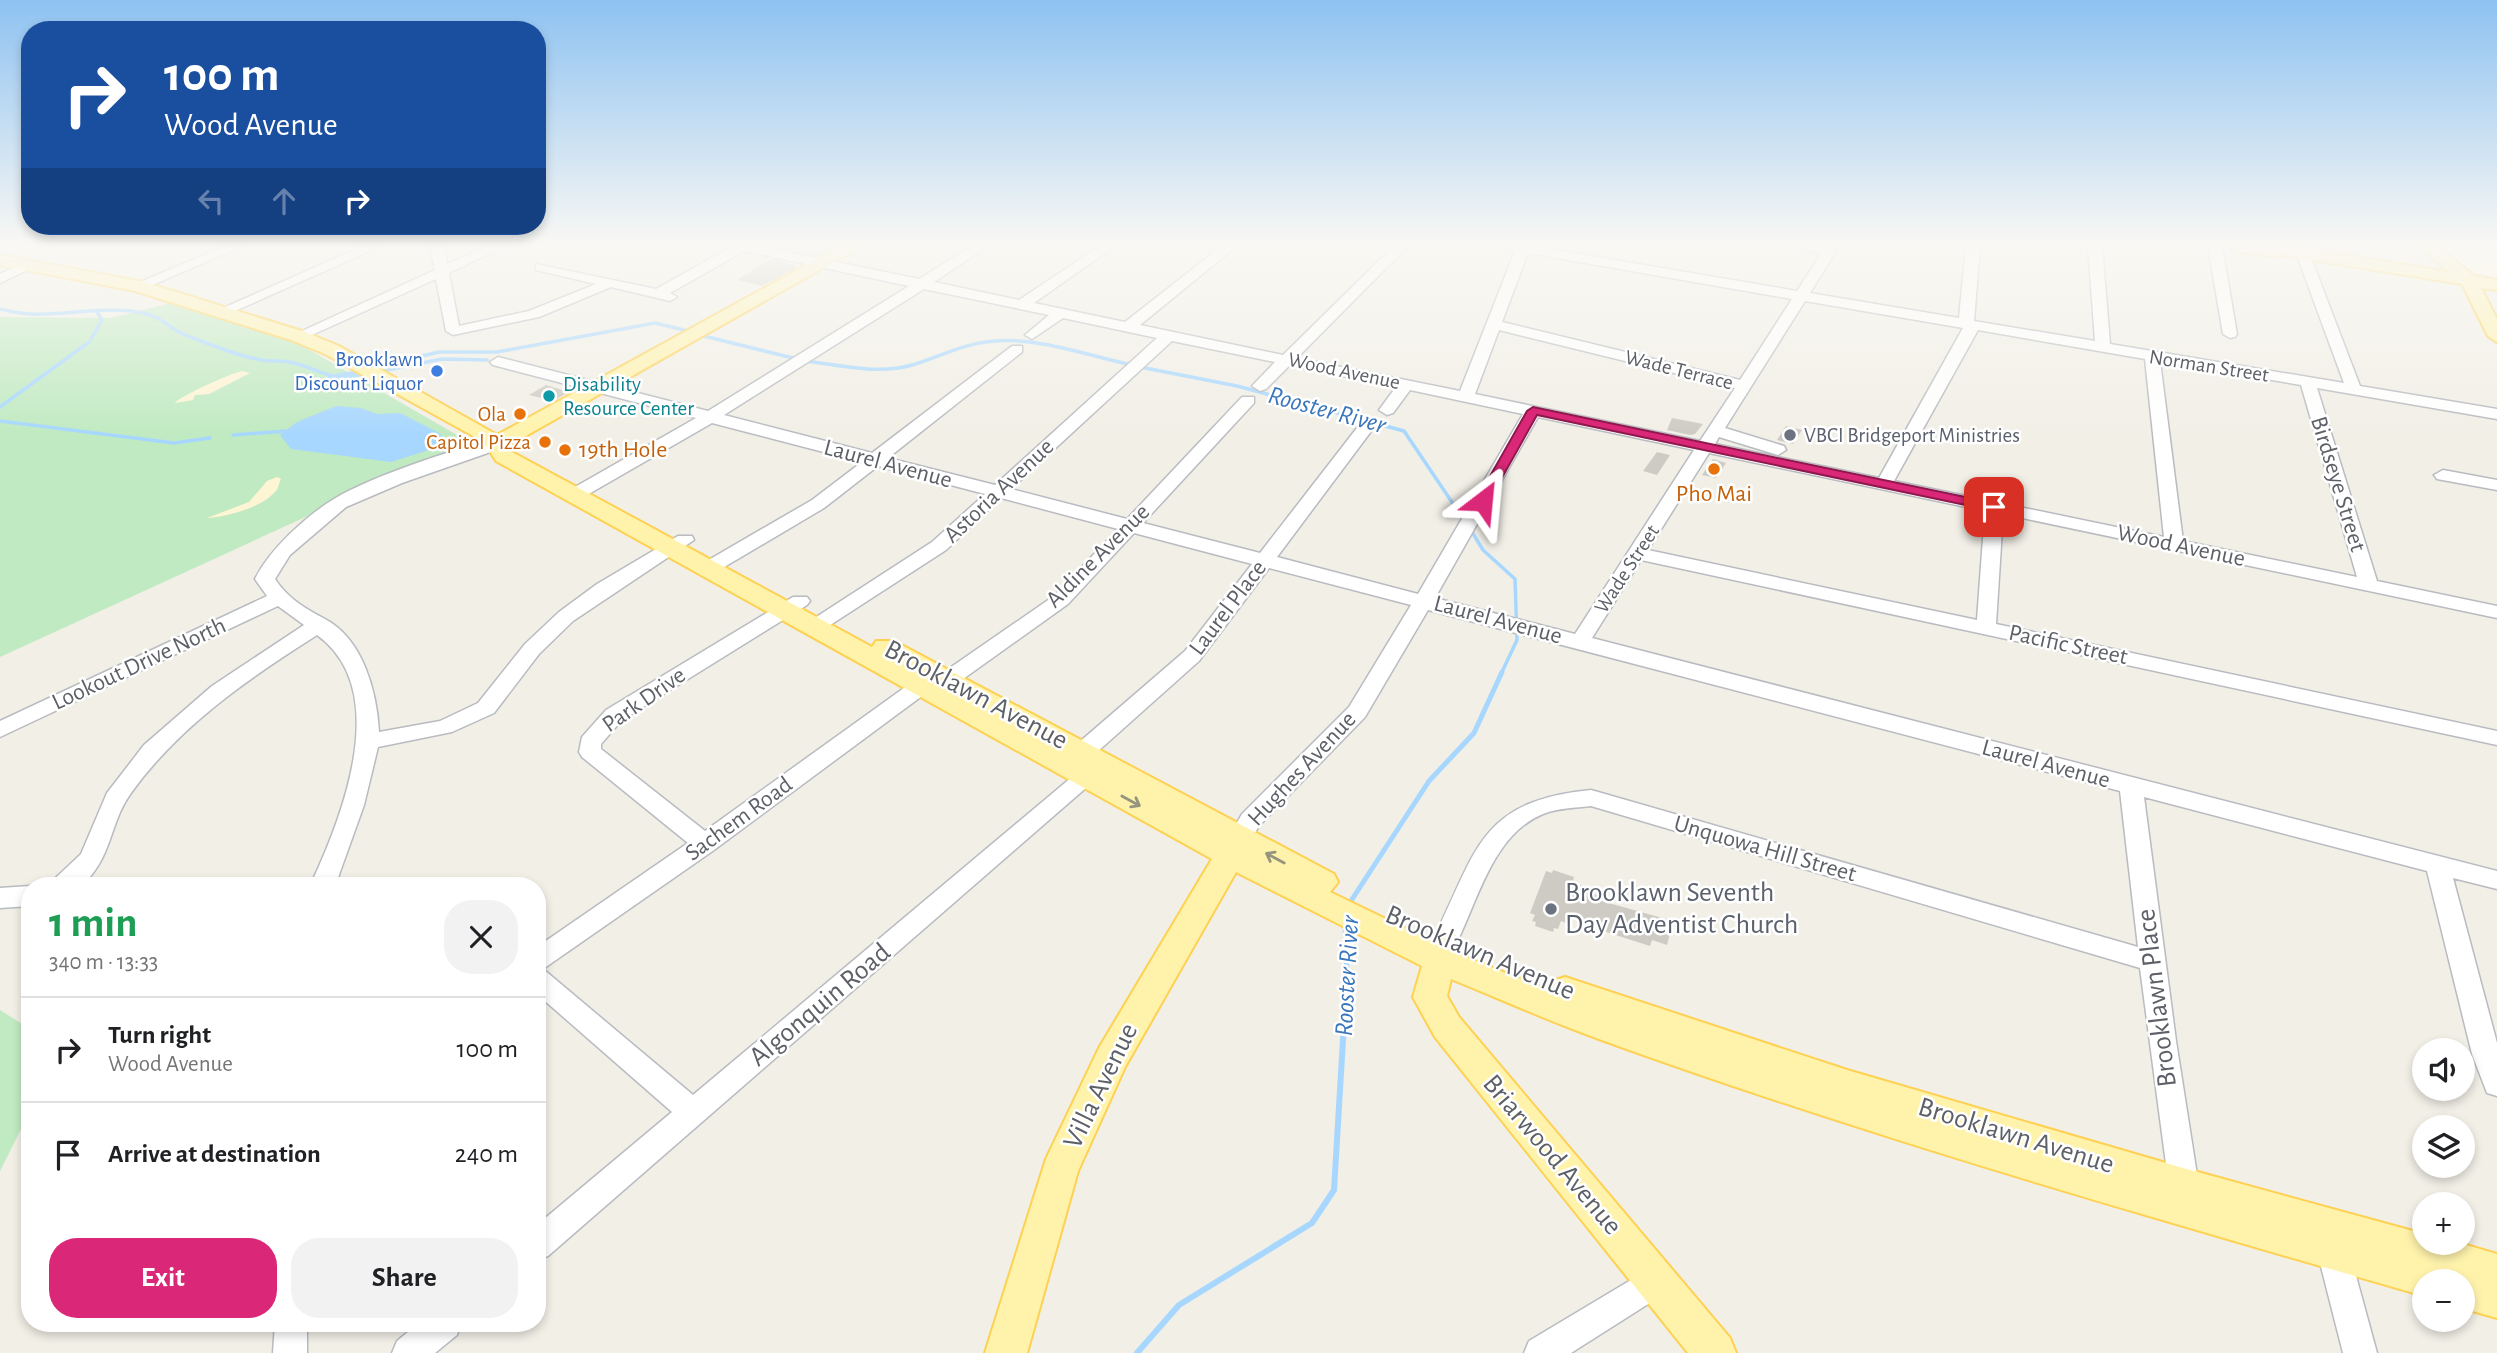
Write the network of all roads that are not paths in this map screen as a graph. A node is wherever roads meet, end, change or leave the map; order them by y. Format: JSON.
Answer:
{"nodes":[{"id":1,"x":212,"y":309,"type":"edge"},
{"id":2,"x":228,"y":309,"type":"edge"},
{"id":3,"x":357,"y":309,"type":"edge"},
{"id":4,"x":449,"y":309,"type":"edge"},
{"id":5,"x":553,"y":309,"type":"edge"},
{"id":6,"x":742,"y":309,"type":"edge"},
{"id":7,"x":879,"y":309,"type":"edge"},
{"id":8,"x":1045,"y":309,"type":"edge"},
{"id":9,"x":1151,"y":309,"type":"edge"},
{"id":10,"x":1336,"y":309,"type":"edge"},
{"id":11,"x":1499,"y":309,"type":"edge"},
{"id":12,"x":1794,"y":309,"type":"edge"},
{"id":13,"x":1878,"y":309,"type":"edge"},
{"id":14,"x":1967,"y":309,"type":"edge"},
{"id":15,"x":2100,"y":309,"type":"edge"},
{"id":16,"x":2226,"y":309,"type":"edge"},
{"id":17,"x":2324,"y":309,"type":"edge"},
{"id":18,"x":221,"y":312,"type":"junction"},
{"id":19,"x":1062,"y":313,"type":"junction"},
{"id":20,"x":2490,"y":313,"type":"edge"},
{"id":21,"x":1493,"y":324,"type":"junction"},
{"id":22,"x":1969,"y":325,"type":"junction"},
{"id":23,"x":1128,"y":327,"type":"junction"},
{"id":24,"x":2230,"y":334,"type":"dead end"},
{"id":25,"x":1032,"y":335,"type":"dead end"},
{"id":26,"x":1169,"y":335,"type":"junction"},
{"id":27,"x":298,"y":336,"type":"junction"},
{"id":28,"x":2497,"y":336,"type":"edge"},
{"id":29,"x":2103,"y":348,"type":"junction"},
{"id":30,"x":1017,"y":349,"type":"dead end"},
{"id":31,"x":2152,"y":357,"type":"junction"},
{"id":32,"x":1284,"y":359,"type":"junction"},
{"id":33,"x":498,"y":362,"type":"dead end"},
{"id":34,"x":2308,"y":383,"type":"junction"},
{"id":35,"x":1406,"y":385,"type":"junction"},
{"id":36,"x":1744,"y":385,"type":"junction"},
{"id":37,"x":600,"y":389,"type":"junction"},
{"id":38,"x":2354,"y":390,"type":"junction"},
{"id":39,"x":1466,"y":396,"type":"junction"},
{"id":40,"x":1387,"y":410,"type":"dead end"},
{"id":41,"x":1533,"y":411,"type":"junction"},
{"id":42,"x":2497,"y":414,"type":"edge"},
{"id":43,"x":710,"y":417,"type":"junction"},
{"id":44,"x":1366,"y":427,"type":"dead end"},
{"id":45,"x":1715,"y":430,"type":"junction"},
{"id":46,"x":496,"y":444,"type":"junction"},
{"id":47,"x":1704,"y":447,"type":"junction"},
{"id":48,"x":873,"y":459,"type":"junction"},
{"id":49,"x":2443,"y":475,"type":"dead end"},
{"id":50,"x":1866,"y":480,"type":"junction"},
{"id":51,"x":1884,"y":484,"type":"junction"},
{"id":52,"x":2497,"y":485,"type":"edge"},
{"id":53,"x":581,"y":491,"type":"junction"},
{"id":54,"x":996,"y":493,"type":"junction"},
{"id":55,"x":1994,"y":507,"type":"junction"},
{"id":56,"x":1130,"y":524,"type":"junction"},
{"id":57,"x":679,"y":543,"type":"junction"},
{"id":58,"x":2174,"y":544,"type":"junction"},
{"id":59,"x":1638,"y":554,"type":"junction"},
{"id":60,"x":1264,"y":561,"type":"junction"},
{"id":61,"x":715,"y":564,"type":"junction"},
{"id":62,"x":2369,"y":585,"type":"junction"},
{"id":63,"x":279,"y":598,"type":"junction"},
{"id":64,"x":1424,"y":600,"type":"junction"},
{"id":65,"x":791,"y":606,"type":"junction"},
{"id":66,"x":2497,"y":612,"type":"edge"},
{"id":67,"x":821,"y":622,"type":"junction"},
{"id":68,"x":320,"y":624,"type":"junction"},
{"id":69,"x":1986,"y":628,"type":"junction"},
{"id":70,"x":1579,"y":643,"type":"junction"},
{"id":71,"x":934,"y":683,"type":"junction"},
{"id":72,"x":0,"y":730,"type":"edge"},
{"id":73,"x":2497,"y":738,"type":"edge"},
{"id":74,"x":368,"y":742,"type":"junction"},
{"id":75,"x":1085,"y":765,"type":"junction"},
{"id":76,"x":2131,"y":786,"type":"junction"},
{"id":77,"x":705,"y":844,"type":"junction"},
{"id":78,"x":1236,"y":847,"type":"junction"},
{"id":79,"x":2437,"y":864,"type":"junction"},
{"id":80,"x":74,"y":877,"type":"edge"},
{"id":81,"x":325,"y":877,"type":"edge"},
{"id":82,"x":2497,"y":880,"type":"edge"},
{"id":83,"x":21,"y":897,"type":"edge"},
{"id":84,"x":0,"y":898,"type":"edge"},
{"id":85,"x":1441,"y":951,"type":"junction"},
{"id":86,"x":546,"y":955,"type":"edge"},
{"id":87,"x":2154,"y":962,"type":"junction"},
{"id":88,"x":546,"y":986,"type":"edge"},
{"id":89,"x":2497,"y":1084,"type":"edge"},
{"id":90,"x":693,"y":1113,"type":"junction"},
{"id":91,"x":2185,"y":1198,"type":"junction"},
{"id":92,"x":546,"y":1237,"type":"edge"},
{"id":93,"x":2330,"y":1239,"type":"junction"},
{"id":94,"x":2412,"y":1271,"type":"edge"},
{"id":95,"x":2497,"y":1273,"type":"edge"},
{"id":96,"x":1656,"y":1281,"type":"junction"},
{"id":97,"x":2475,"y":1291,"type":"edge"},
{"id":98,"x":2497,"y":1297,"type":"edge"},
{"id":99,"x":291,"y":1332,"type":"edge"},
{"id":100,"x":434,"y":1332,"type":"edge"},
{"id":101,"x":290,"y":1353,"type":"edge"},
{"id":102,"x":409,"y":1353,"type":"edge"},
{"id":103,"x":1006,"y":1353,"type":"edge"},
{"id":104,"x":1541,"y":1353,"type":"edge"},
{"id":105,"x":1715,"y":1353,"type":"edge"},
{"id":106,"x":2360,"y":1353,"type":"edge"}],
"edges":[{"from":1,"to":18,"type":"main road","name":"Brooklawn Avenue"},
{"from":2,"to":18,"type":"street"},
{"from":3,"to":27,"type":"street"},
{"from":4,"to":5,"type":"street"},
{"from":6,"to":37,"type":"main road"},
{"from":7,"to":43,"type":"street"},
{"from":8,"to":19,"type":"street","name":"Wood Avenue"},
{"from":9,"to":23,"type":"street"},
{"from":10,"to":32,"type":"street","name":"Aldine Avenue"},
{"from":11,"to":21,"type":"street"},
{"from":12,"to":36,"type":"street","name":"Wade Street"},
{"from":13,"to":22,"type":"street","name":"Norman Street"},
{"from":14,"to":22,"type":"street"},
{"from":15,"to":29,"type":"street"},
{"from":16,"to":24,"type":"street"},
{"from":17,"to":38,"type":"street"},
{"from":18,"to":27,"type":"main road","name":"Brooklawn Avenue"},
{"from":19,"to":23,"type":"street","name":"Wood Avenue"},
{"from":19,"to":25,"type":"street"},
{"from":20,"to":28,"type":"main road"},
{"from":21,"to":36,"type":"street","name":"Wade Terrace"},
{"from":21,"to":39,"type":"street"},
{"from":22,"to":29,"type":"street","name":"Norman Street"},
{"from":22,"to":51,"type":"street"},
{"from":23,"to":26,"type":"street","name":"Wood Avenue"},
{"from":26,"to":32,"type":"street","name":"Wood Avenue"},
{"from":26,"to":54,"type":"street","name":"Astoria Avenue"},
{"from":27,"to":46,"type":"main road","name":"Brooklawn Avenue"},
{"from":29,"to":31,"type":"street","name":"Norman Street"},
{"from":30,"to":48,"type":"street"},
{"from":31,"to":34,"type":"street","name":"Norman Street"},
{"from":31,"to":58,"type":"street"},
{"from":32,"to":35,"type":"street","name":"Wood Avenue"},
{"from":32,"to":56,"type":"street","name":"Aldine Avenue"},
{"from":33,"to":37,"type":"street","name":"Laurel Avenue"},
{"from":34,"to":38,"type":"street","name":"Norman Street"},
{"from":34,"to":62,"type":"street","name":"Birdseye Street"},
{"from":35,"to":39,"type":"street","name":"Wood Avenue"},
{"from":35,"to":40,"type":"street"},
{"from":36,"to":45,"type":"street","name":"Wade Street"},
{"from":37,"to":43,"type":"street","name":"Laurel Avenue"},
{"from":37,"to":46,"type":"main road"},
{"from":38,"to":42,"type":"street","name":"Norman Street"},
{"from":39,"to":41,"type":"street","name":"Wood Avenue"},
{"from":41,"to":47,"type":"street","name":"Wood Avenue"},
{"from":41,"to":64,"type":"street","name":"Hughes Avenue"},
{"from":43,"to":48,"type":"street","name":"Laurel Avenue"},
{"from":43,"to":53,"type":"street"},
{"from":44,"to":60,"type":"street","name":"Laurel Place"},
{"from":45,"to":47,"type":"street","name":"Wade Street"},
{"from":45,"to":50,"type":"street","name":"Wood Avenue"},
{"from":46,"to":53,"type":"main road","name":"Brooklawn Avenue"},
{"from":46,"to":63,"type":"street"},
{"from":47,"to":50,"type":"street","name":"Wood Avenue"},
{"from":47,"to":59,"type":"street","name":"Wade Street"},
{"from":48,"to":54,"type":"street","name":"Laurel Avenue"},
{"from":48,"to":61,"type":"street"},
{"from":49,"to":52,"type":"street"},
{"from":50,"to":51,"type":"street","name":"Wood Avenue"},
{"from":51,"to":55,"type":"street","name":"Wood Avenue"},
{"from":53,"to":57,"type":"main road","name":"Brooklawn Avenue"},
{"from":54,"to":56,"type":"street","name":"Laurel Avenue"},
{"from":54,"to":67,"type":"street","name":"Astoria Avenue"},
{"from":55,"to":58,"type":"street","name":"Wood Avenue"},
{"from":55,"to":69,"type":"street"},
{"from":56,"to":60,"type":"street","name":"Laurel Avenue"},
{"from":56,"to":71,"type":"street","name":"Aldine Avenue"},
{"from":57,"to":61,"type":"main road","name":"Brooklawn Avenue"},
{"from":57,"to":74,"type":"street"},
{"from":58,"to":62,"type":"street","name":"Wood Avenue"},
{"from":59,"to":69,"type":"street","name":"Pacific Street"},
{"from":59,"to":70,"type":"street","name":"Wade Street"},
{"from":60,"to":64,"type":"street","name":"Laurel Avenue"},
{"from":60,"to":75,"type":"street","name":"Laurel Place"},
{"from":61,"to":65,"type":"main road","name":"Brooklawn Avenue"},
{"from":62,"to":66,"type":"street","name":"Wood Avenue"},
{"from":63,"to":68,"type":"street"},
{"from":63,"to":72,"type":"street","name":"Lookout Drive North"},
{"from":64,"to":70,"type":"street","name":"Laurel Avenue"},
{"from":64,"to":78,"type":"street","name":"Hughes Avenue"},
{"from":65,"to":67,"type":"main road","name":"Brooklawn Avenue"},
{"from":65,"to":77,"type":"street","name":"Park Drive"},
{"from":67,"to":71,"type":"main road","name":"Brooklawn Avenue"},
{"from":68,"to":74,"type":"street"},
{"from":68,"to":80,"type":"street"},
{"from":69,"to":73,"type":"street","name":"Pacific Street"},
{"from":70,"to":76,"type":"street","name":"Laurel Avenue"},
{"from":71,"to":75,"type":"main road","name":"Brooklawn Avenue"},
{"from":71,"to":77,"type":"street","name":"Sachem Road"},
{"from":74,"to":81,"type":"street"},
{"from":75,"to":78,"type":"main road","name":"Brooklawn Avenue"},
{"from":75,"to":90,"type":"street","name":"Algonquin Road"},
{"from":76,"to":79,"type":"street","name":"Laurel Avenue"},
{"from":76,"to":87,"type":"street","name":"Brooklawn Place"},
{"from":77,"to":86,"type":"street","name":"Sachem Road"},
{"from":78,"to":85,"type":"main road","name":"Brooklawn Avenue"},
{"from":78,"to":103,"type":"main road","name":"Villa Avenue"},
{"from":79,"to":82,"type":"street","name":"Laurel Avenue"},
{"from":79,"to":89,"type":"street"},
{"from":83,"to":84,"type":"street"},
{"from":85,"to":87,"type":"street","name":"Unquowa Hill Street"},
{"from":85,"to":91,"type":"main road","name":"Brooklawn Avenue"},
{"from":85,"to":96,"type":"main road","name":"Briarwood Avenue"},
{"from":87,"to":91,"type":"street","name":"Brooklawn Place"},
{"from":88,"to":90,"type":"street"},
{"from":90,"to":92,"type":"street","name":"Algonquin Road"},
{"from":91,"to":93,"type":"main road","name":"Brooklawn Avenue"},
{"from":93,"to":94,"type":"main road","name":"Brooklawn Avenue"},
{"from":93,"to":95,"type":"main road","name":"Brooklawn Avenue"},
{"from":93,"to":106,"type":"street"},
{"from":96,"to":104,"type":"street"},
{"from":96,"to":105,"type":"main road","name":"Briarwood Avenue"},
{"from":97,"to":98,"type":"main road"},
{"from":99,"to":101,"type":"street"},
{"from":100,"to":102,"type":"street"}]}
